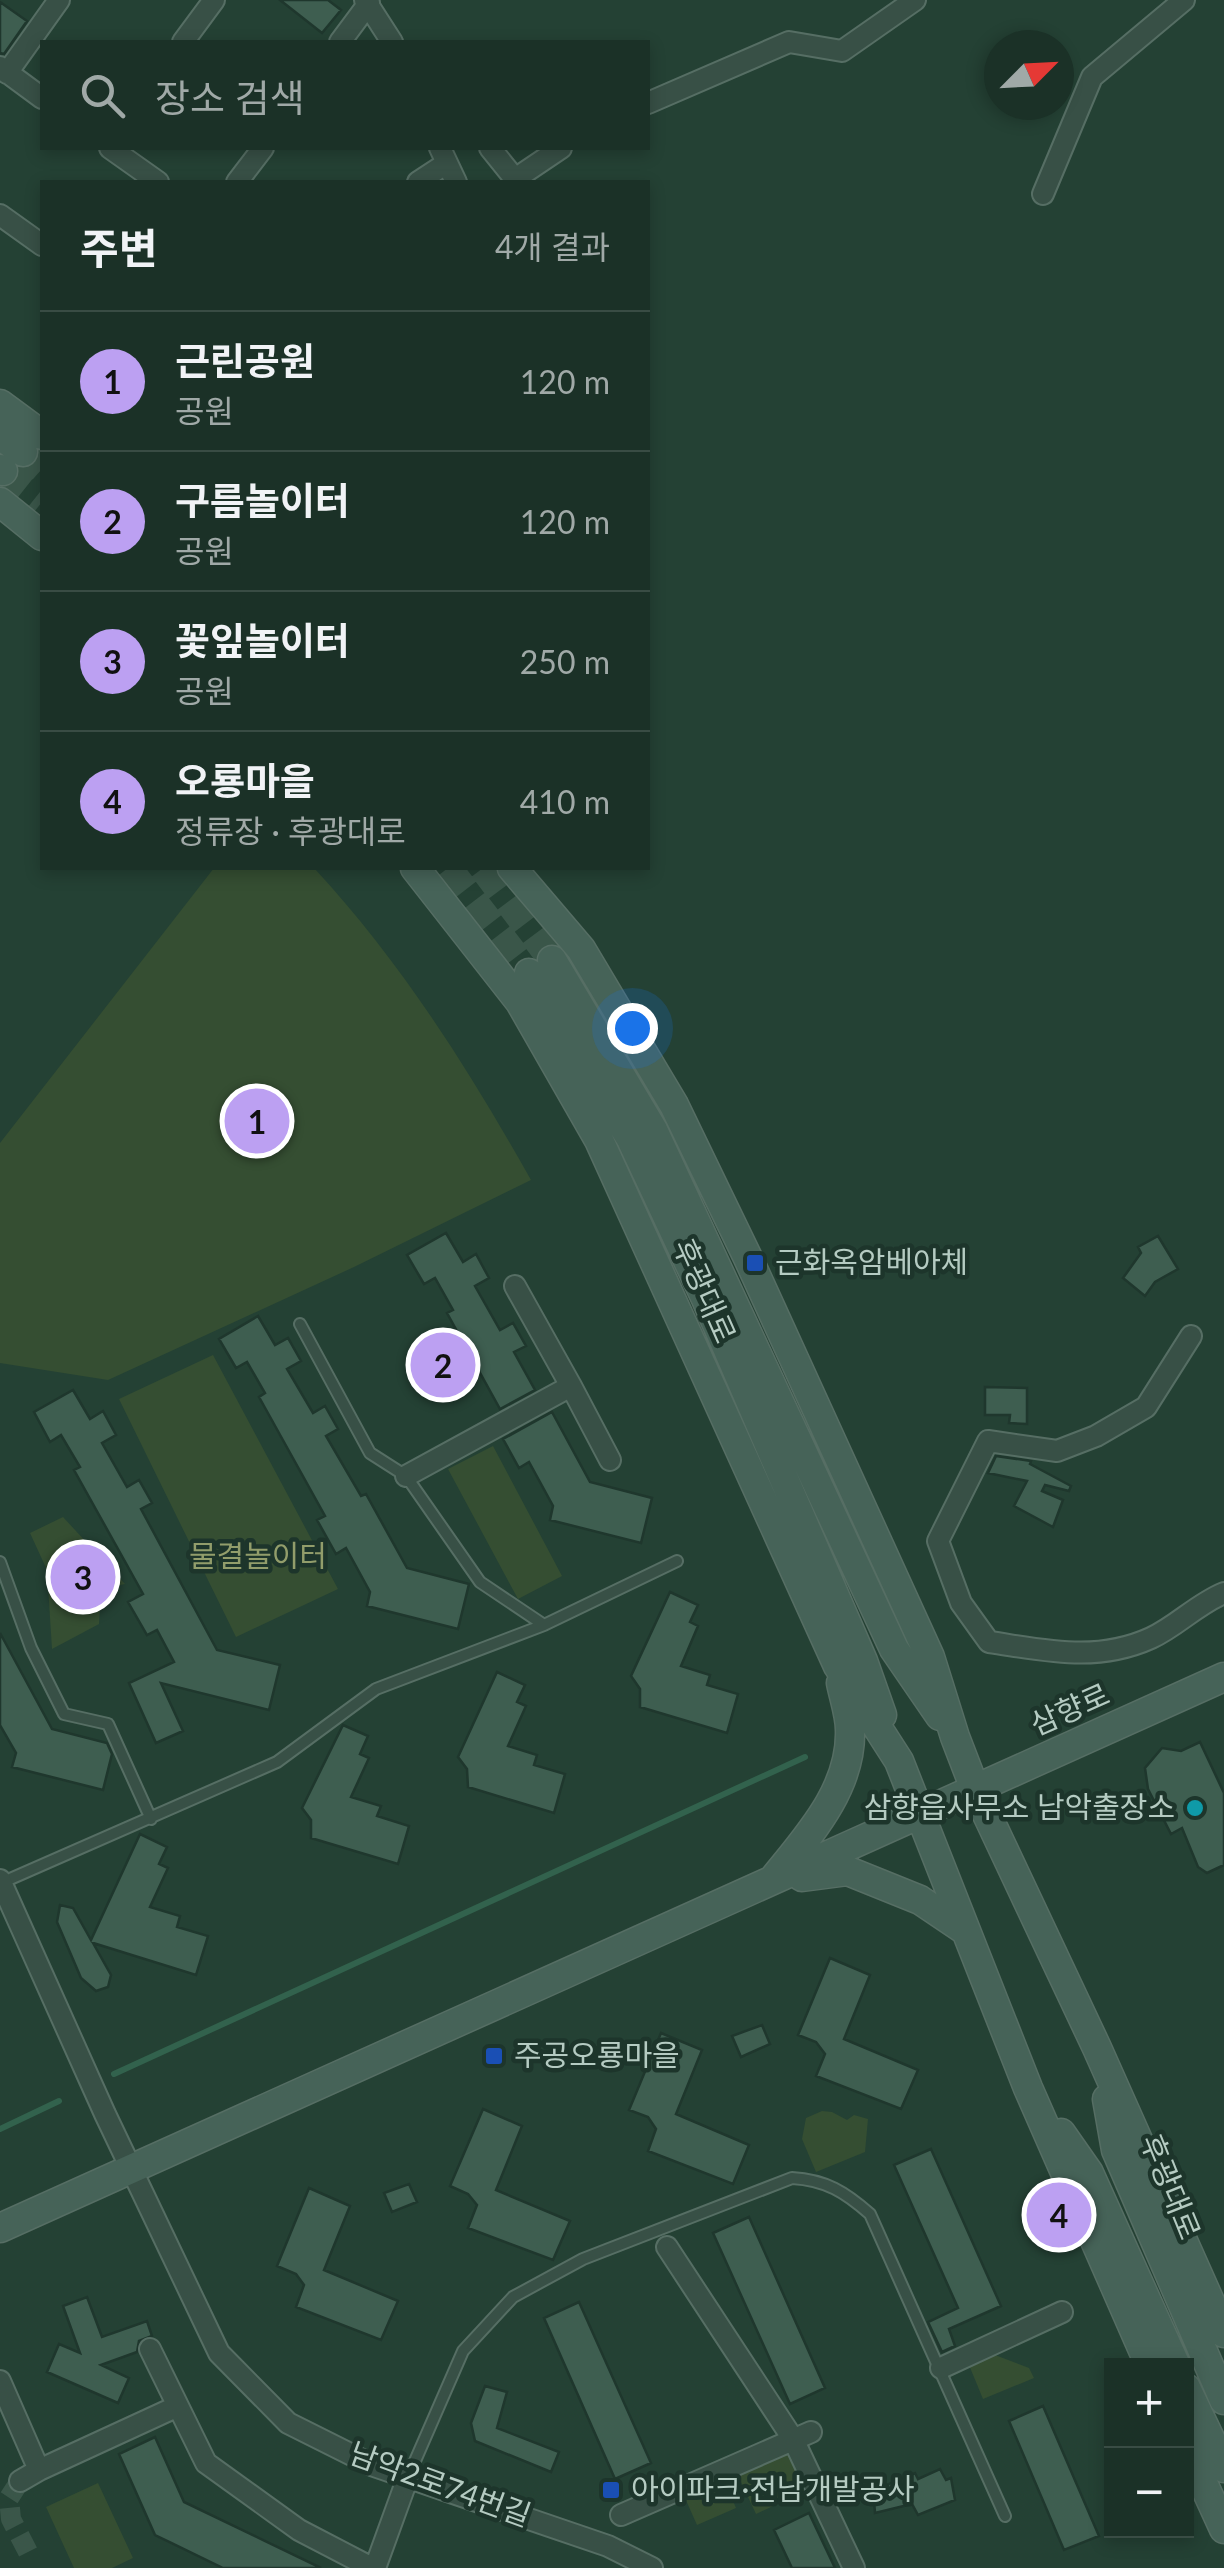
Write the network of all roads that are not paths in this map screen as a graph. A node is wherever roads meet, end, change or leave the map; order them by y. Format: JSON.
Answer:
{"nodes":[{"id":1,"x":58,"y":0,"type":"edge"},
{"id":2,"x":214,"y":0,"type":"edge"},
{"id":3,"x":916,"y":0,"type":"edge"},
{"id":4,"x":1184,"y":0,"type":"edge"},
{"id":5,"x":367,"y":2,"type":"edge"},
{"id":6,"x":184,"y":40,"type":"edge"},
{"id":7,"x":341,"y":40,"type":"edge"},
{"id":8,"x":391,"y":40,"type":"edge"},
{"id":9,"x":4,"y":70,"type":"edge"},
{"id":10,"x":40,"y":97,"type":"edge"},
{"id":11,"x":650,"y":102,"type":"edge"},
{"id":12,"x":113,"y":150,"type":"edge"},
{"id":13,"x":262,"y":150,"type":"edge"},
{"id":14,"x":492,"y":150,"type":"edge"},
{"id":15,"x":559,"y":150,"type":"edge"},
{"id":16,"x":443,"y":155,"type":"edge"},
{"id":17,"x":155,"y":180,"type":"edge"},
{"id":18,"x":239,"y":180,"type":"edge"},
{"id":19,"x":420,"y":180,"type":"edge"},
{"id":20,"x":455,"y":180,"type":"edge"},
{"id":21,"x":1042,"y":194,"type":"dead end"},
{"id":22,"x":0,"y":214,"type":"edge"},
{"id":23,"x":40,"y":244,"type":"edge"},
{"id":24,"x":0,"y":404,"type":"edge"},
{"id":25,"x":14,"y":453,"type":"tunnel mouth"},
{"id":26,"x":0,"y":502,"type":"edge"},
{"id":27,"x":40,"y":534,"type":"edge"},
{"id":28,"x":417,"y":870,"type":"edge"},
{"id":29,"x":514,"y":870,"type":"edge"},
{"id":30,"x":515,"y":1286,"type":"dead end"},
{"id":31,"x":300,"y":1324,"type":"dead end"},
{"id":32,"x":1191,"y":1336,"type":"dead end"},
{"id":33,"x":571,"y":1386,"type":"junction"},
{"id":34,"x":610,"y":1460,"type":"dead end"},
{"id":35,"x":406,"y":1476,"type":"junction"},
{"id":36,"x":678,"y":1560,"type":"dead end"},
{"id":37,"x":0,"y":1562,"type":"edge"},
{"id":38,"x":1224,"y":1593,"type":"edge"},
{"id":39,"x":544,"y":1624,"type":"junction"},
{"id":40,"x":838,"y":1666,"type":"junction"},
{"id":41,"x":1224,"y":1677,"type":"edge"},
{"id":42,"x":955,"y":1738,"type":"junction"},
{"id":43,"x":899,"y":1762,"type":"junction"},
{"id":44,"x":975,"y":1788,"type":"junction"},
{"id":45,"x":932,"y":1810,"type":"junction"},
{"id":46,"x":152,"y":1819,"type":"junction"},
{"id":47,"x":1,"y":1882,"type":"edge"},
{"id":48,"x":771,"y":1882,"type":"junction"},
{"id":49,"x":966,"y":1931,"type":"junction"},
{"id":50,"x":1097,"y":2048,"type":"junction"},
{"id":51,"x":1028,"y":2088,"type":"junction"},
{"id":52,"x":132,"y":2167,"type":"junction"},
{"id":53,"x":0,"y":2228,"type":"edge"},
{"id":54,"x":667,"y":2247,"type":"dead end"},
{"id":55,"x":1062,"y":2312,"type":"dead end"},
{"id":56,"x":1224,"y":2334,"type":"edge"},
{"id":57,"x":150,"y":2348,"type":"dead end"},
{"id":58,"x":1146,"y":2358,"type":"edge"},
{"id":59,"x":1172,"y":2358,"type":"edge"},
{"id":60,"x":941,"y":2368,"type":"junction"},
{"id":61,"x":0,"y":2381,"type":"edge"},
{"id":62,"x":1224,"y":2400,"type":"edge"},
{"id":63,"x":1194,"y":2405,"type":"edge"},
{"id":64,"x":178,"y":2406,"type":"junction"},
{"id":65,"x":802,"y":2435,"type":"junction"},
{"id":66,"x":1187,"y":2448,"type":"edge"},
{"id":67,"x":1224,"y":2468,"type":"edge"},
{"id":68,"x":39,"y":2470,"type":"junction"},
{"id":69,"x":408,"y":2476,"type":"junction"},
{"id":70,"x":20,"y":2481,"type":"dead end"},
{"id":71,"x":621,"y":2515,"type":"dead end"},
{"id":72,"x":1005,"y":2516,"type":"dead end"},
{"id":73,"x":1224,"y":2529,"type":"edge"},
{"id":74,"x":373,"y":2568,"type":"edge"},
{"id":75,"x":652,"y":2568,"type":"edge"},
{"id":76,"x":854,"y":2568,"type":"edge"}],
"edges":[{"from":1,"to":9,"type":"street"},
{"from":2,"to":6,"type":"street"},
{"from":3,"to":11,"type":"street"},
{"from":4,"to":21,"type":"street"},
{"from":5,"to":7,"type":"street"},
{"from":5,"to":8,"type":"street"},
{"from":9,"to":10,"type":"street"},
{"from":12,"to":17,"type":"street"},
{"from":13,"to":18,"type":"street"},
{"from":14,"to":15,"type":"street"},
{"from":16,"to":19,"type":"street"},
{"from":16,"to":20,"type":"street"},
{"from":22,"to":23,"type":"street"},
{"from":24,"to":25,"type":"street"},
{"from":26,"to":27,"type":"street"},
{"from":28,"to":40,"type":"street","name":"후광대로"},
{"from":29,"to":42,"type":"street","name":"후광대로"},
{"from":30,"to":33,"type":"street"},
{"from":31,"to":35,"type":"lane"},
{"from":32,"to":38,"type":"street"},
{"from":33,"to":34,"type":"street"},
{"from":33,"to":35,"type":"street"},
{"from":35,"to":39,"type":"lane"},
{"from":36,"to":39,"type":"lane"},
{"from":37,"to":46,"type":"lane"},
{"from":39,"to":46,"type":"lane"},
{"from":40,"to":43,"type":"street","name":"후광대로"},
{"from":40,"to":48,"type":"street"},
{"from":41,"to":44,"type":"street","name":"삼향로"},
{"from":42,"to":43,"type":"street","name":"후광대로"},
{"from":42,"to":44,"type":"street","name":"후광대로"},
{"from":43,"to":45,"type":"street","name":"후광대로"},
{"from":44,"to":45,"type":"street","name":"삼향로"},
{"from":44,"to":50,"type":"street","name":"후광대로"},
{"from":45,"to":48,"type":"street","name":"삼향로"},
{"from":45,"to":49,"type":"street","name":"후광대로"},
{"from":46,"to":47,"type":"lane"},
{"from":47,"to":52,"type":"street","name":"남악2로74번길"},
{"from":48,"to":49,"type":"street"},
{"from":48,"to":52,"type":"street","name":"삼향로"},
{"from":49,"to":51,"type":"street","name":"후광대로"},
{"from":50,"to":56,"type":"street","name":"후광대로"},
{"from":50,"to":62,"type":"street","name":"후광대로"},
{"from":51,"to":58,"type":"street","name":"후광대로"},
{"from":51,"to":59,"type":"street","name":"후광대로"},
{"from":52,"to":53,"type":"street","name":"삼향로"},
{"from":52,"to":69,"type":"street","name":"남악2로74번길"},
{"from":54,"to":65,"type":"street"},
{"from":55,"to":60,"type":"street"},
{"from":57,"to":64,"type":"street"},
{"from":60,"to":69,"type":"lane"},
{"from":60,"to":72,"type":"lane"},
{"from":61,"to":68,"type":"street"},
{"from":63,"to":67,"type":"street"},
{"from":64,"to":68,"type":"street"},
{"from":64,"to":74,"type":"street"},
{"from":65,"to":71,"type":"street"},
{"from":65,"to":76,"type":"street"},
{"from":66,"to":73,"type":"street"},
{"from":68,"to":70,"type":"street"},
{"from":69,"to":74,"type":"street"},
{"from":69,"to":75,"type":"street","name":"남악2로74번길"}]}
